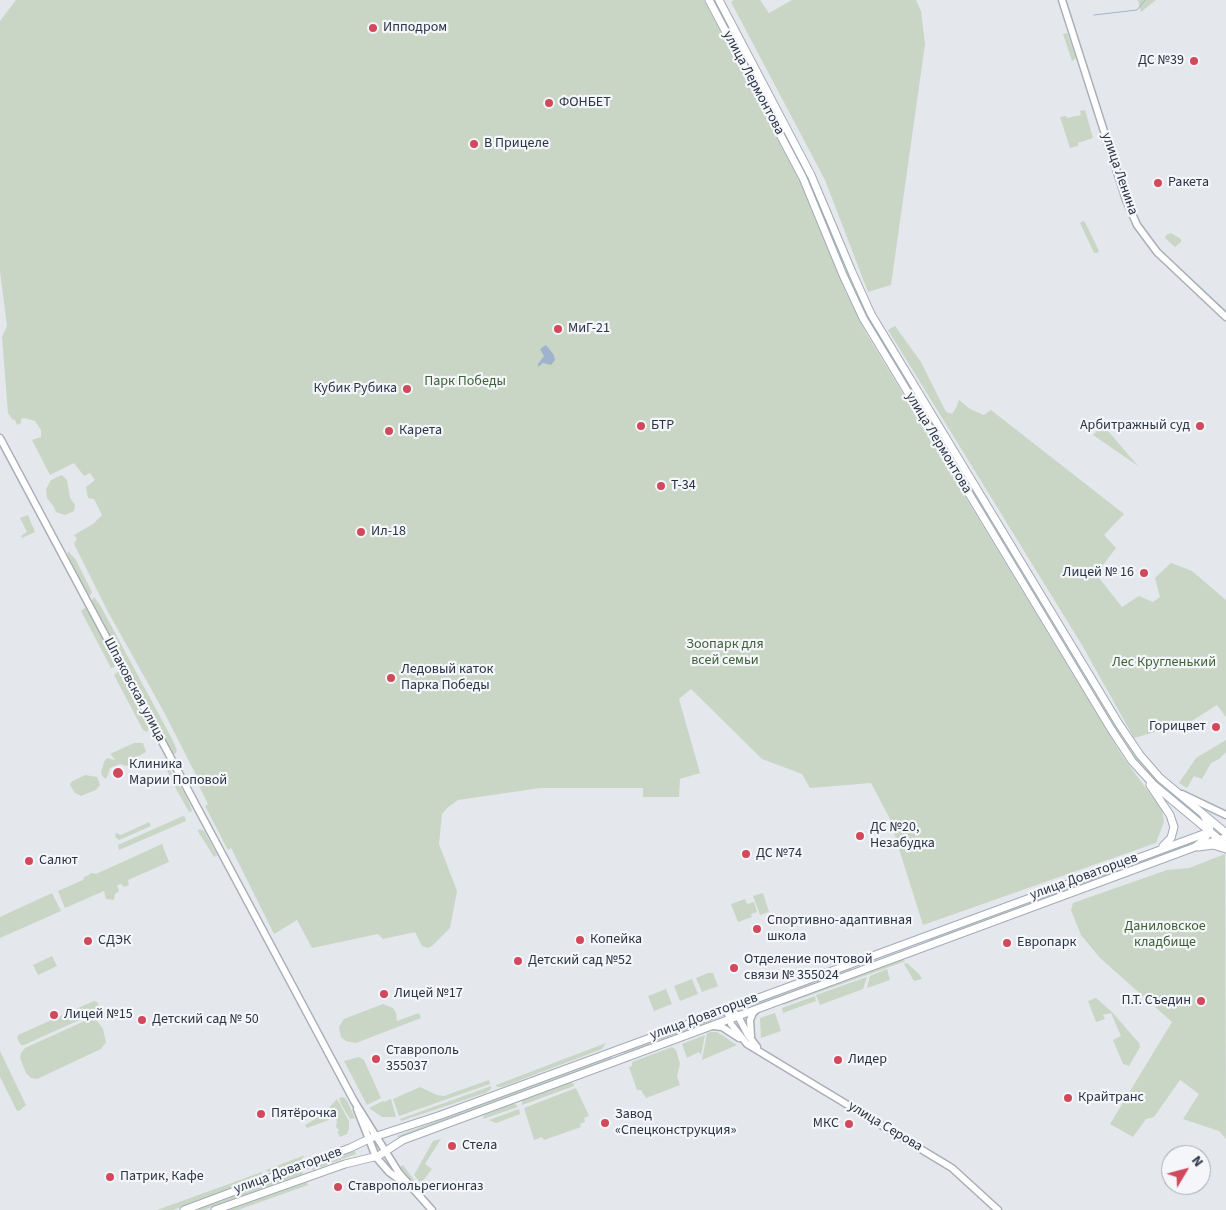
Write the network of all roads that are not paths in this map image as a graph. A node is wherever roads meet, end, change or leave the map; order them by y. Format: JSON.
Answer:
{"nodes":[{"id":1,"x":709,"y":0,"type":"edge"},
{"id":2,"x":719,"y":0,"type":"edge"},
{"id":3,"x":1062,"y":0,"type":"edge"},
{"id":4,"x":811,"y":175,"type":"junction"},
{"id":5,"x":803,"y":178,"type":"junction"},
{"id":6,"x":1226,"y":318,"type":"edge"},
{"id":7,"x":0,"y":438,"type":"edge"},
{"id":8,"x":997,"y":520,"type":"junction"},
{"id":9,"x":989,"y":526,"type":"junction"},
{"id":10,"x":1132,"y":761,"type":"junction"},
{"id":11,"x":1175,"y":791,"type":"junction"},
{"id":12,"x":1226,"y":815,"type":"edge"},
{"id":13,"x":1204,"y":816,"type":"junction"},
{"id":14,"x":1210,"y":832,"type":"junction"},
{"id":15,"x":1224,"y":833,"type":"edge"},
{"id":16,"x":1195,"y":847,"type":"junction"},
{"id":17,"x":1226,"y":847,"type":"edge"},
{"id":18,"x":1156,"y":850,"type":"junction"},
{"id":19,"x":855,"y":962,"type":"junction"},
{"id":20,"x":859,"y":971,"type":"junction"},
{"id":21,"x":730,"y":1008,"type":"junction"},
{"id":22,"x":757,"y":1009,"type":"junction"},
{"id":23,"x":738,"y":1016,"type":"junction"},
{"id":24,"x":729,"y":1020,"type":"junction"},
{"id":25,"x":711,"y":1026,"type":"junction"},
{"id":26,"x":747,"y":1044,"type":"junction"},
{"id":27,"x":757,"y":1048,"type":"junction"},
{"id":28,"x":765,"y":1054,"type":"junction"},
{"id":29,"x":354,"y":1101,"type":"junction"},
{"id":30,"x":373,"y":1158,"type":"junction"},
{"id":31,"x":410,"y":1188,"type":"junction"},
{"id":32,"x":184,"y":1210,"type":"edge"},
{"id":33,"x":215,"y":1210,"type":"edge"},
{"id":34,"x":432,"y":1210,"type":"edge"},
{"id":35,"x":998,"y":1210,"type":"edge"}],
"edges":[{"from":1,"to":5,"type":"main road","name":"улица Лермонтова"},
{"from":2,"to":4,"type":"main road","name":"улица Лермонтова"},
{"from":3,"to":6,"type":"main road","name":"улица Ленина"},
{"from":4,"to":5,"type":"main road"},
{"from":4,"to":8,"type":"main road","name":"улица Лермонтова"},
{"from":5,"to":9,"type":"main road","name":"улица Лермонтова"},
{"from":7,"to":29,"type":"main road","name":"Шпаковская улица"},
{"from":8,"to":9,"type":"main road"},
{"from":8,"to":11,"type":"main road","name":"улица Лермонтова"},
{"from":9,"to":10,"type":"main road","name":"улица Лермонтова"},
{"from":10,"to":14,"type":"main road","name":"улица Лермонтова"},
{"from":10,"to":18,"type":"main road"},
{"from":11,"to":12,"type":"main road","name":"улица Лермонтова"},
{"from":11,"to":13,"type":"main road","name":"улица Лермонтова"},
{"from":13,"to":14,"type":"main road"},
{"from":13,"to":15,"type":"main road","name":"улица Лермонтова"},
{"from":14,"to":15,"type":"main road","name":"улица Лермонтова"},
{"from":14,"to":16,"type":"main road"},
{"from":14,"to":18,"type":"main road","name":"улица Доваторцев"},
{"from":15,"to":16,"type":"main road","name":"улица Доваторцев"},
{"from":15,"to":17,"type":"main road","name":"улица Лермонтова"},
{"from":16,"to":17,"type":"main road"},
{"from":16,"to":20,"type":"main road","name":"улица Доваторцев"},
{"from":18,"to":19,"type":"main road","name":"улица Доваторцев"},
{"from":19,"to":20,"type":"main road"},
{"from":19,"to":21,"type":"main road","name":"улица Доваторцев"},
{"from":20,"to":22,"type":"main road","name":"улица Доваторцев"},
{"from":21,"to":23,"type":"main road","name":"улица Серова"},
{"from":21,"to":24,"type":"main road"},
{"from":21,"to":32,"type":"main road","name":"улица Доваторцев"},
{"from":22,"to":23,"type":"main road","name":"улица Доваторцев"},
{"from":22,"to":27,"type":"main road"},
{"from":23,"to":24,"type":"main road","name":"улица Доваторцев"},
{"from":23,"to":27,"type":"main road","name":"улица Серова"},
{"from":24,"to":25,"type":"main road","name":"улица Доваторцев"},
{"from":24,"to":26,"type":"main road","name":"улица Серова"},
{"from":25,"to":26,"type":"main road","name":"улица Серова"},
{"from":25,"to":30,"type":"main road","name":"улица Доваторцев"},
{"from":26,"to":28,"type":"main road","name":"улица Серова"},
{"from":27,"to":28,"type":"main road","name":"улица Серова"},
{"from":28,"to":35,"type":"main road","name":"улица Серова"},
{"from":29,"to":30,"type":"main road","name":"Шпаковская улица"},
{"from":29,"to":31,"type":"main road","name":"Шпаковская улица"},
{"from":30,"to":31,"type":"main road","name":"Шпаковская улица"},
{"from":30,"to":33,"type":"main road","name":"улица Доваторцев"},
{"from":31,"to":34,"type":"main road","name":"Шпаковская улица"}]}
